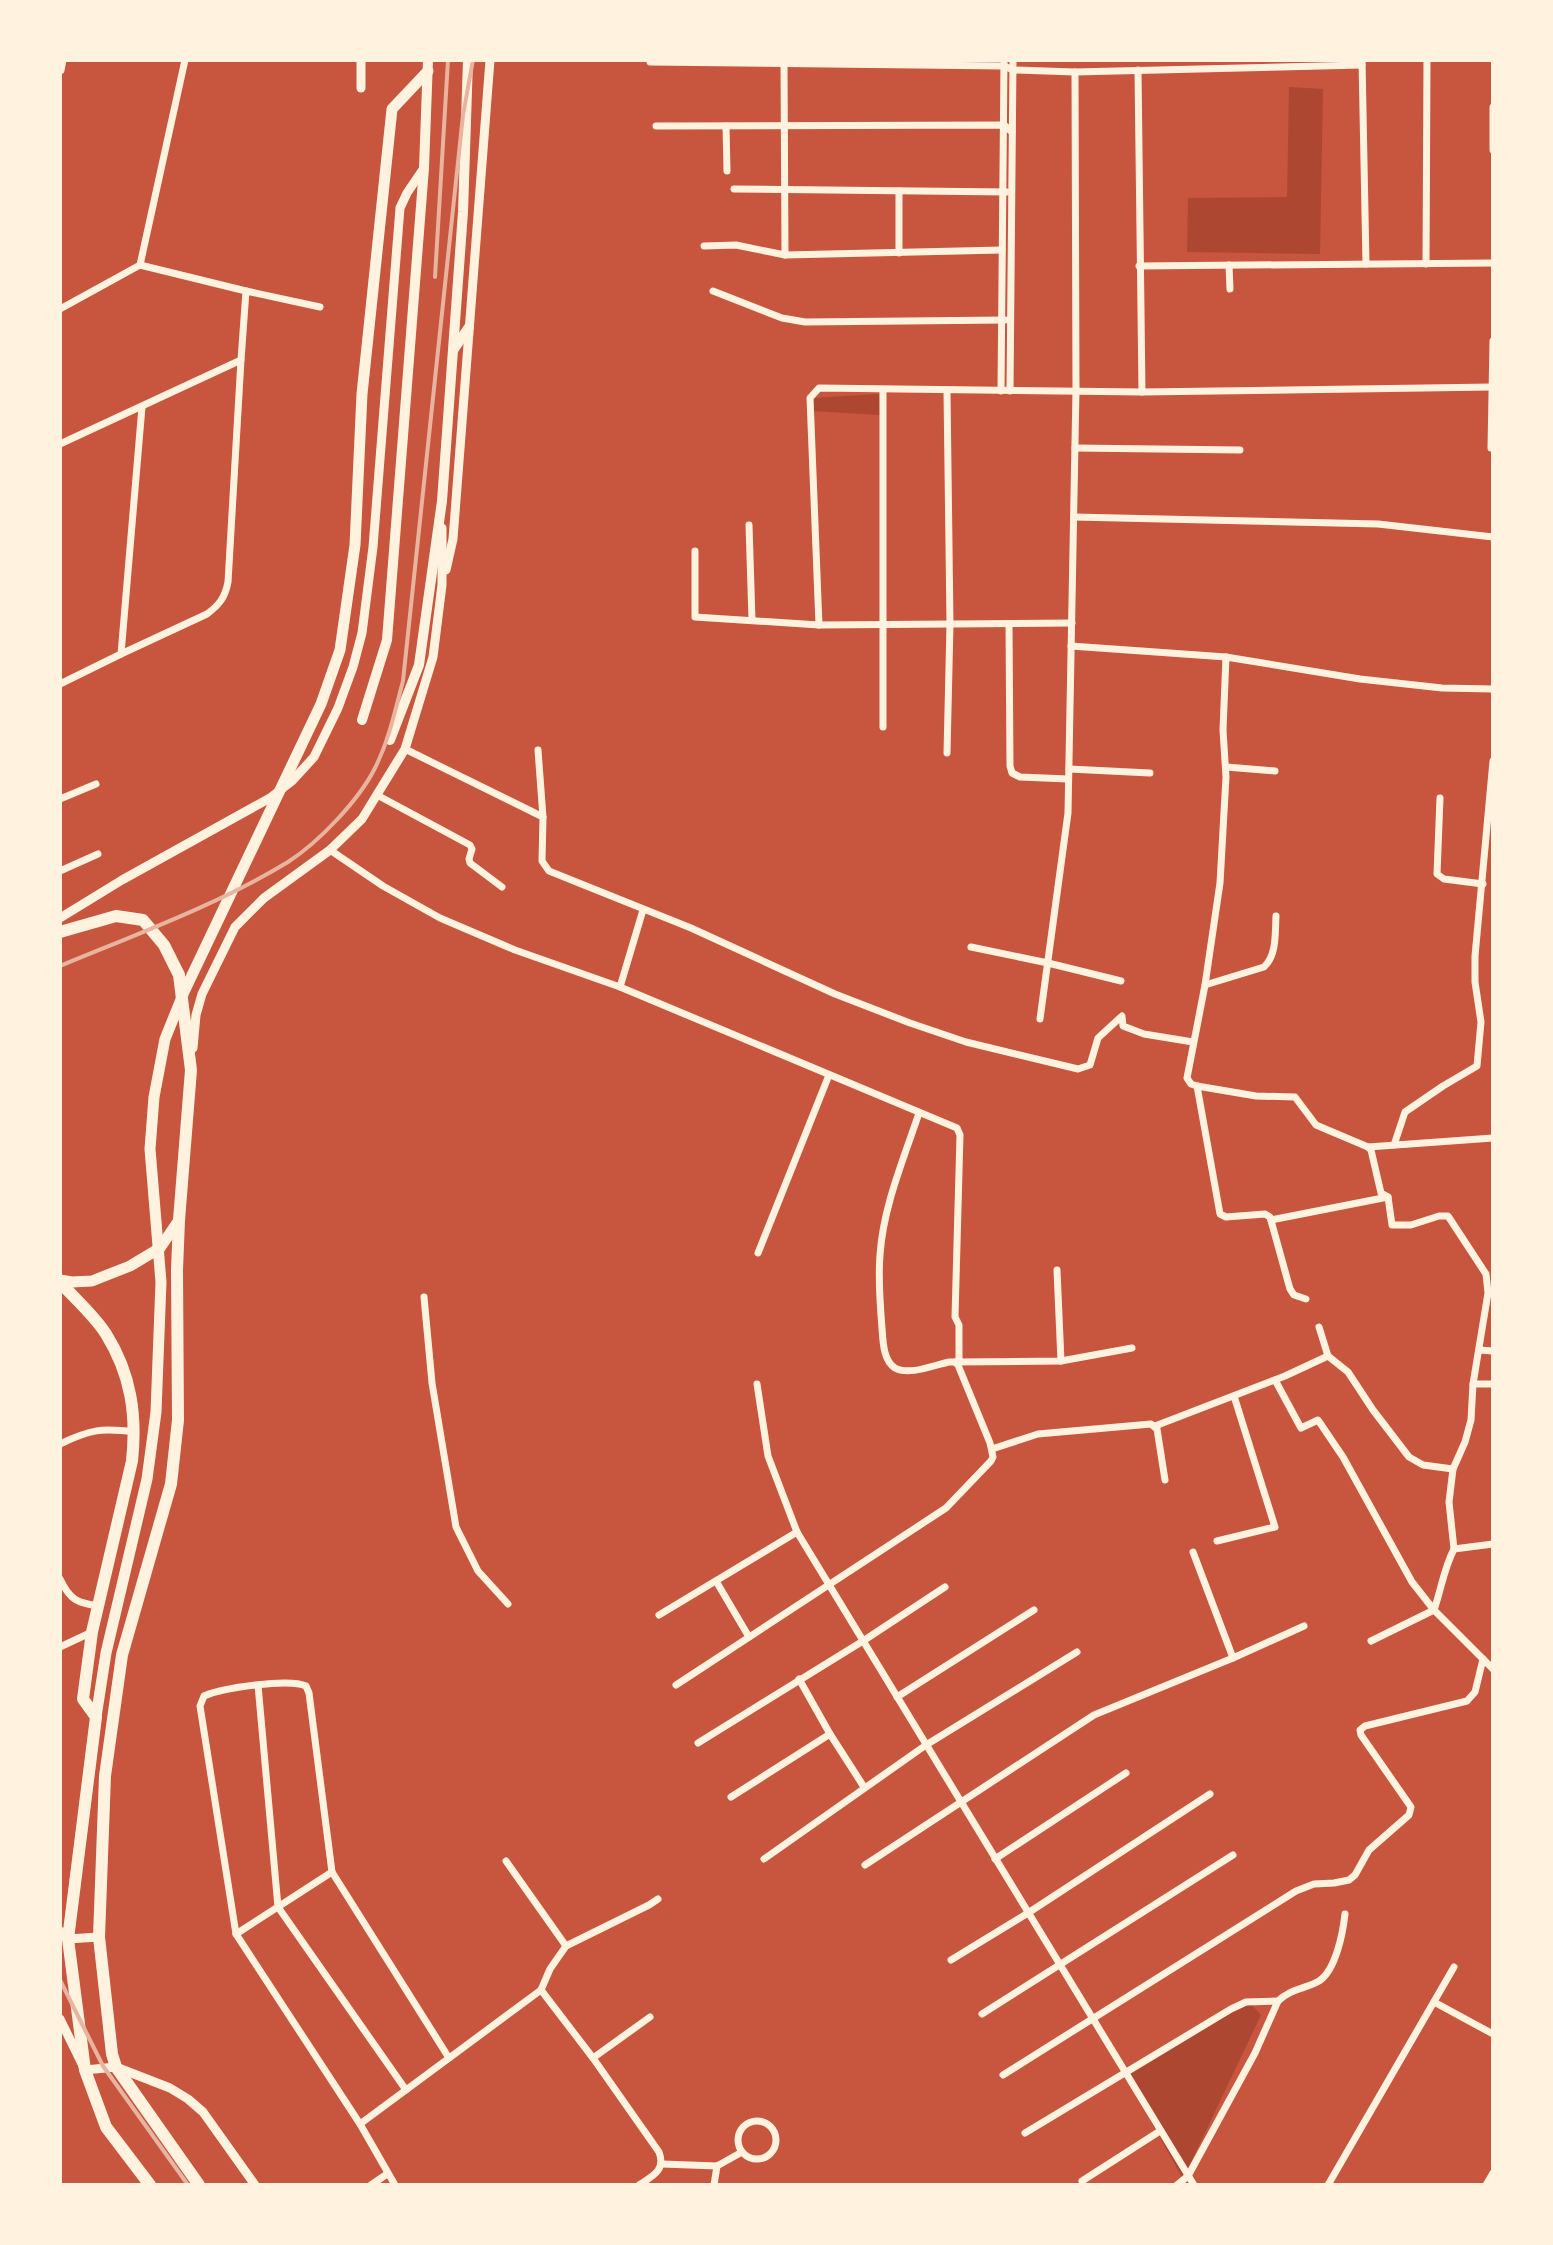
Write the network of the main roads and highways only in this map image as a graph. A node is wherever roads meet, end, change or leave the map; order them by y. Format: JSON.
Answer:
{"nodes":[{"id":1,"x":468,"y":60,"type":"edge"},
{"id":2,"x":428,"y":65,"type":"edge"},
{"id":3,"x":469,"y":327,"type":"road end"},
{"id":4,"x":453,"y":351,"type":"junction"},
{"id":5,"x":362,"y":720,"type":"dead end"},
{"id":6,"x":390,"y":740,"type":"dead end"},
{"id":7,"x":60,"y":932,"type":"edge"},
{"id":8,"x":179,"y":1220,"type":"junction"},
{"id":9,"x":60,"y":1281,"type":"edge"},
{"id":10,"x":96,"y":1717,"type":"junction"},
{"id":11,"x":64,"y":1935,"type":"edge"},
{"id":12,"x":150,"y":2185,"type":"edge"},
{"id":13,"x":199,"y":2185,"type":"edge"}],
"edges":[{"from":1,"to":4,"type":"main road"},
{"from":2,"to":5,"type":"main road"},
{"from":2,"to":10,"type":"main road"},
{"from":3,"to":4,"type":"main road"},
{"from":4,"to":6,"type":"main road"},
{"from":7,"to":8,"type":"highway"},
{"from":8,"to":9,"type":"main road"},
{"from":8,"to":13,"type":"highway"},
{"from":9,"to":10,"type":"highway"},
{"from":10,"to":11,"type":"highway"},
{"from":11,"to":12,"type":"highway"}]}
